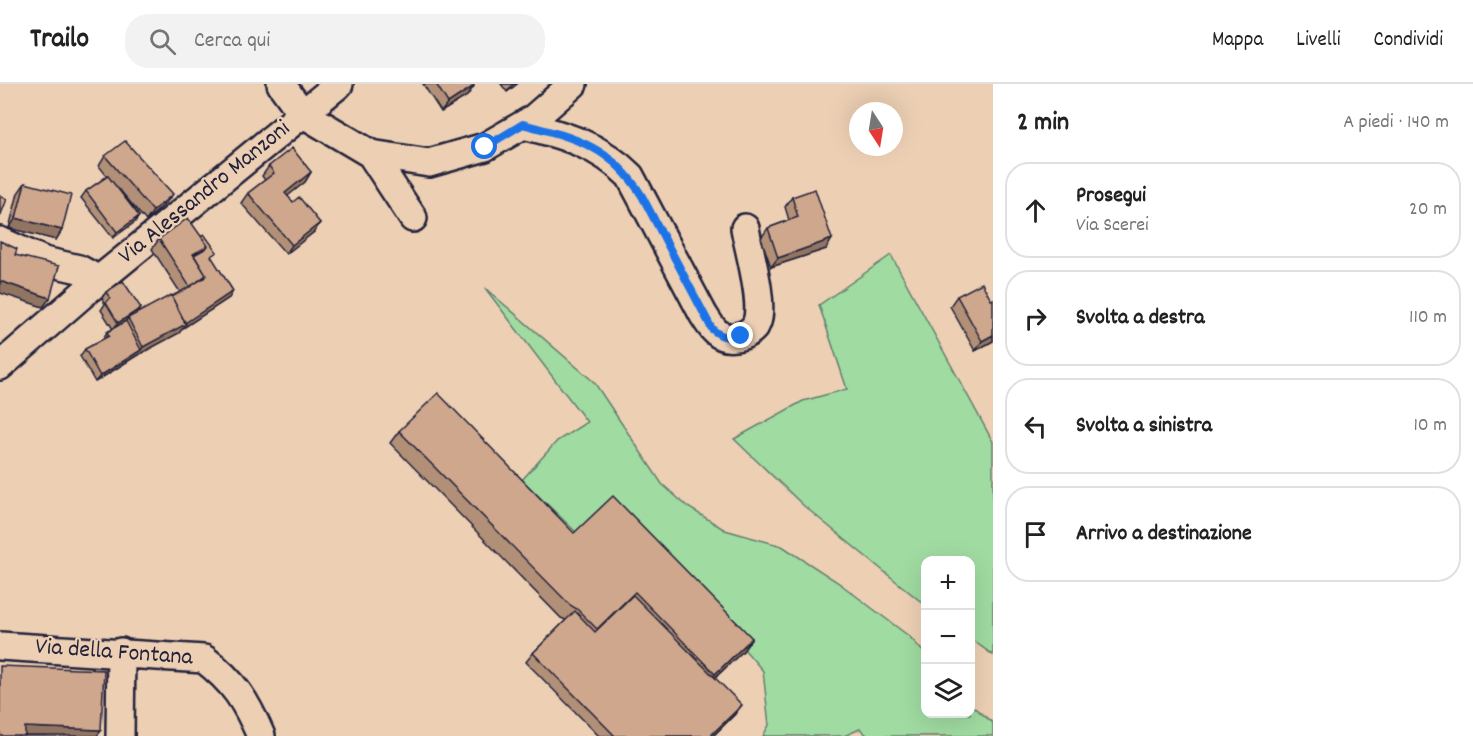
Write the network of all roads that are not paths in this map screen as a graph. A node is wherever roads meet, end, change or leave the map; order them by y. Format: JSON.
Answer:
{"nodes":[{"id":1,"x":281,"y":84,"type":"edge"},
{"id":2,"x":339,"y":84,"type":"edge"},
{"id":3,"x":573,"y":84,"type":"edge"},
{"id":4,"x":302,"y":113,"type":"junction"},
{"id":5,"x":523,"y":124,"type":"junction"},
{"id":6,"x":371,"y":154,"type":"junction"},
{"id":7,"x":413,"y":218,"type":"dead end"},
{"id":8,"x":745,"y":228,"type":"dead end"},
{"id":9,"x":0,"y":241,"type":"edge"},
{"id":10,"x":99,"y":280,"type":"junction"},
{"id":11,"x":3,"y":354,"type":"edge"},
{"id":12,"x":0,"y":646,"type":"edge"},
{"id":13,"x":121,"y":652,"type":"junction"},
{"id":14,"x":120,"y":736,"type":"edge"},
{"id":15,"x":261,"y":736,"type":"edge"}],
"edges":[{"from":1,"to":4,"type":"street"},
{"from":2,"to":4,"type":"street","name":"Via Alessandro Manzoni"},
{"from":3,"to":5,"type":"street"},
{"from":4,"to":6,"type":"street"},
{"from":4,"to":10,"type":"street","name":"Via Alessandro Manzoni"},
{"from":5,"to":6,"type":"street"},
{"from":5,"to":8,"type":"street"},
{"from":6,"to":7,"type":"street"},
{"from":9,"to":10,"type":"street","name":"Via Alessandro Manzoni"},
{"from":10,"to":11,"type":"street","name":"Via Alessandro Manzoni"},
{"from":12,"to":13,"type":"street","name":"Via della Fontana"},
{"from":13,"to":14,"type":"street"},
{"from":13,"to":15,"type":"street","name":"Via della Fontana"}]}
